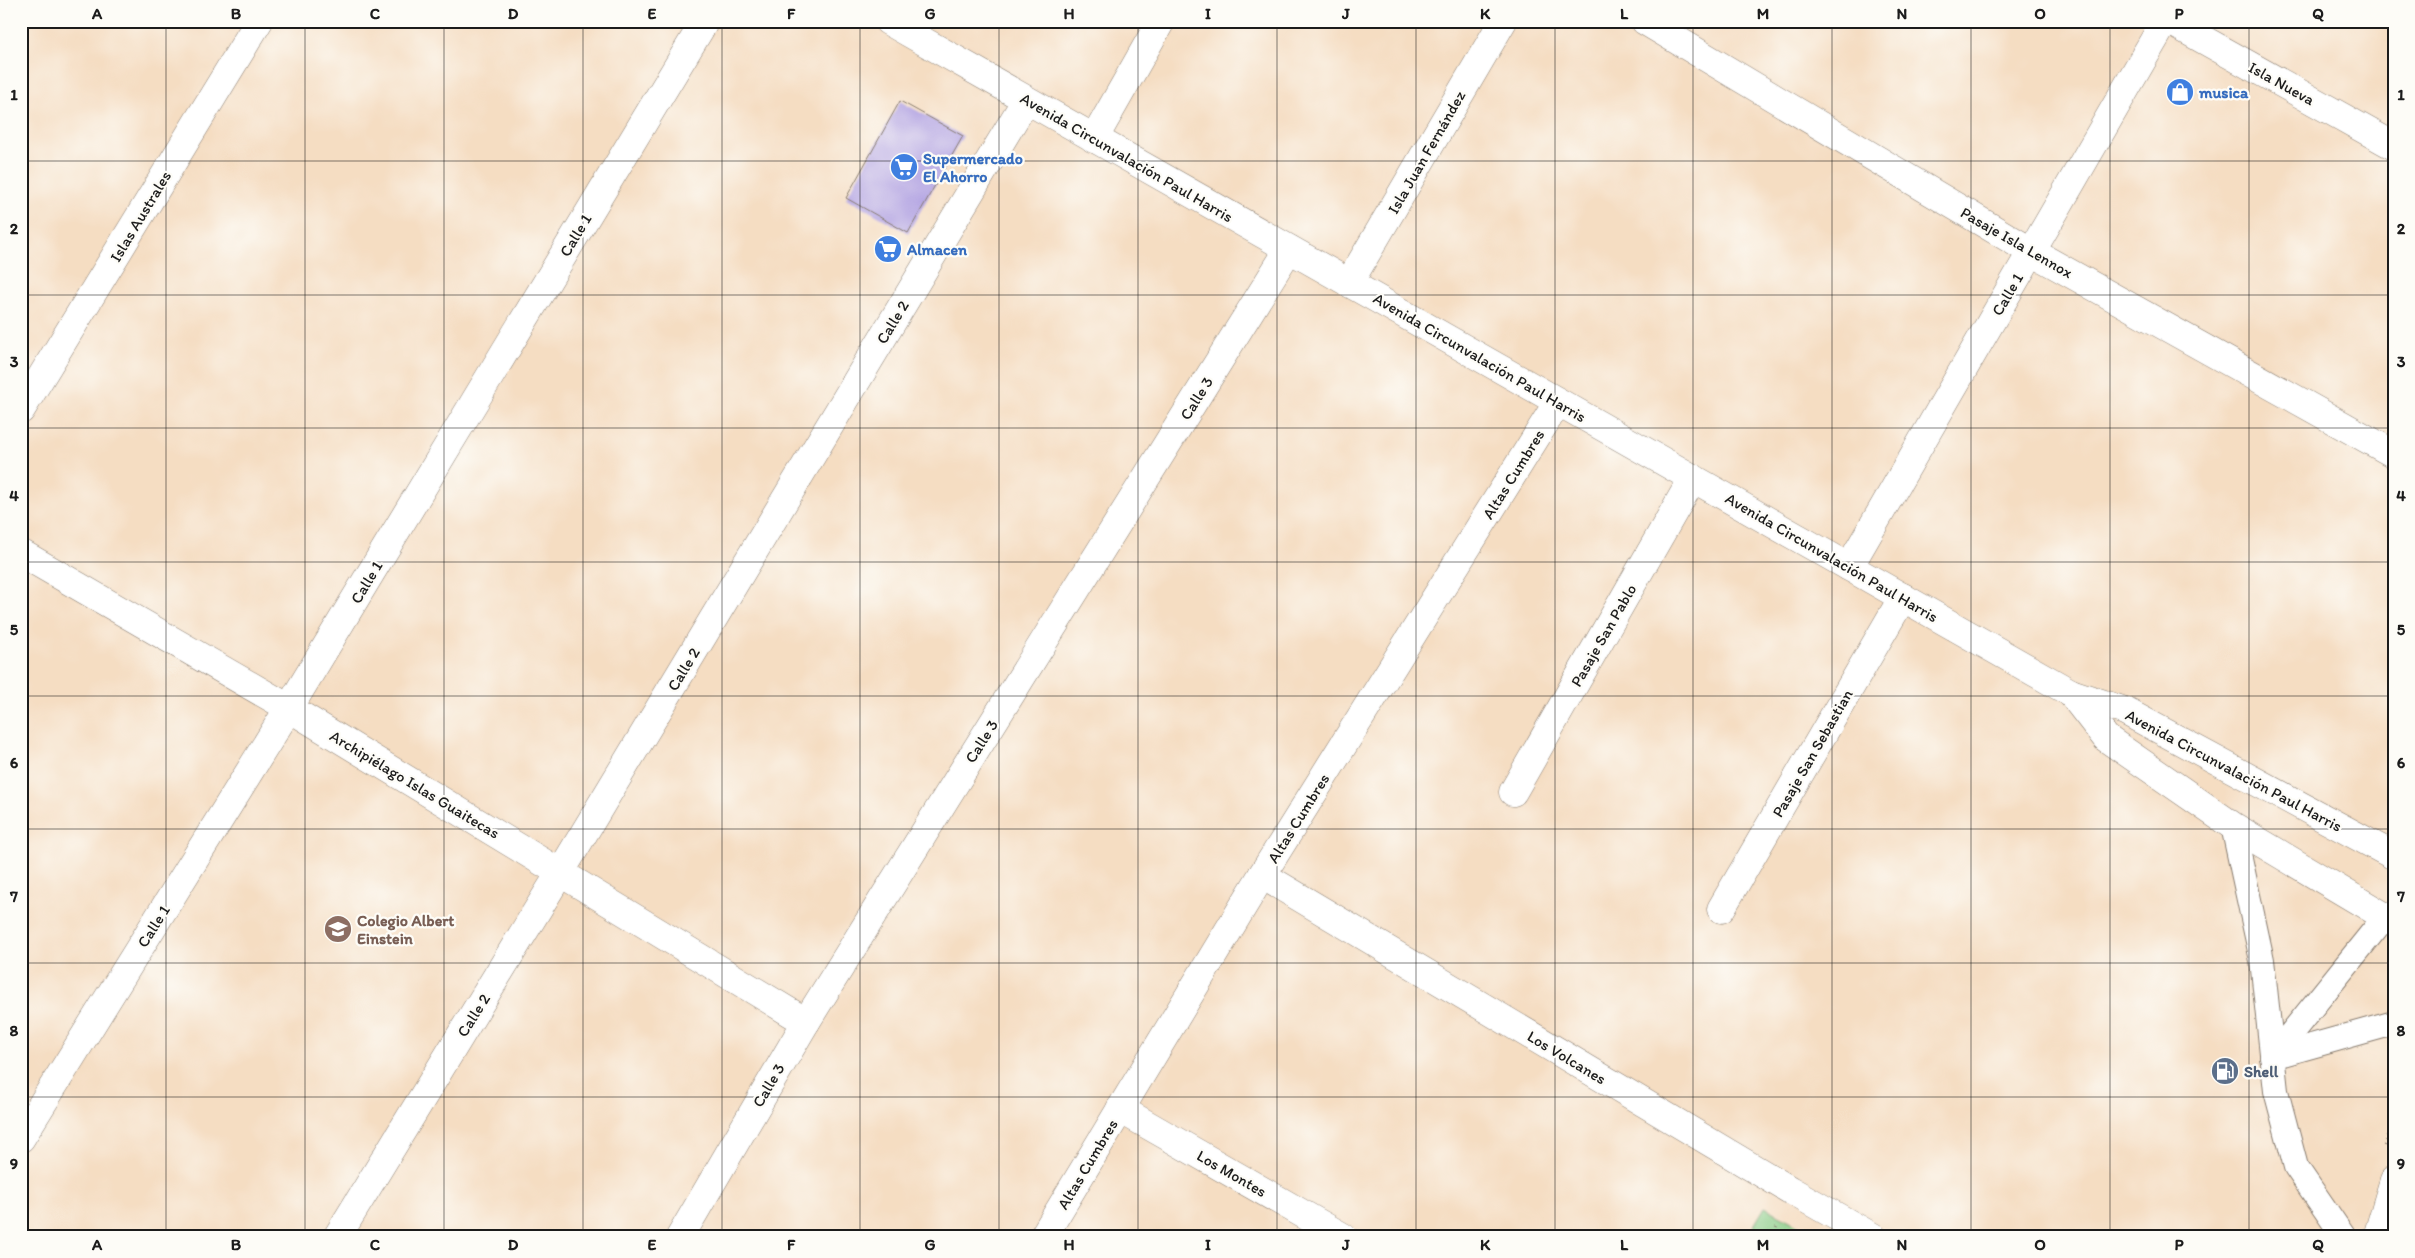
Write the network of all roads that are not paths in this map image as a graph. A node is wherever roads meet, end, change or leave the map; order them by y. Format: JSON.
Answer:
{"nodes":[{"id":1,"x":259,"y":21,"type":"edge"},
{"id":2,"x":705,"y":21,"type":"edge"},
{"id":3,"x":888,"y":21,"type":"edge"},
{"id":4,"x":1162,"y":21,"type":"edge"},
{"id":5,"x":1503,"y":21,"type":"edge"},
{"id":6,"x":1645,"y":21,"type":"edge"},
{"id":7,"x":2165,"y":21,"type":"edge"},
{"id":8,"x":2170,"y":21,"type":"edge"},
{"id":9,"x":1026,"y":100,"type":"junction"},
{"id":10,"x":1094,"y":138,"type":"junction"},
{"id":11,"x":2394,"y":146,"type":"edge"},
{"id":12,"x":1289,"y":249,"type":"junction"},
{"id":13,"x":2032,"y":252,"type":"junction"},
{"id":14,"x":1349,"y":283,"type":"junction"},
{"id":15,"x":1558,"y":402,"type":"junction"},
{"id":16,"x":21,"y":410,"type":"edge"},
{"id":17,"x":2394,"y":454,"type":"edge"},
{"id":18,"x":1693,"y":478,"type":"junction"},
{"id":19,"x":21,"y":553,"type":"edge"},
{"id":20,"x":1849,"y":567,"type":"junction"},
{"id":21,"x":1903,"y":597,"type":"junction"},
{"id":22,"x":2071,"y":693,"type":"junction"},
{"id":23,"x":290,"y":708,"type":"junction"},
{"id":24,"x":1513,"y":792,"type":"dead end"},
{"id":25,"x":2233,"y":826,"type":"junction"},
{"id":26,"x":2394,"y":856,"type":"edge"},
{"id":27,"x":560,"y":873,"type":"junction"},
{"id":28,"x":1262,"y":875,"type":"junction"},
{"id":29,"x":1721,"y":909,"type":"dead end"},
{"id":30,"x":2389,"y":919,"type":"edge"},
{"id":31,"x":806,"y":1022,"type":"junction"},
{"id":32,"x":2394,"y":1023,"type":"edge"},
{"id":33,"x":2272,"y":1057,"type":"junction"},
{"id":34,"x":1120,"y":1109,"type":"junction"},
{"id":35,"x":21,"y":1138,"type":"edge"},
{"id":36,"x":2394,"y":1180,"type":"edge"},
{"id":37,"x":337,"y":1237,"type":"edge"},
{"id":38,"x":680,"y":1237,"type":"edge"},
{"id":39,"x":1043,"y":1237,"type":"edge"},
{"id":40,"x":1343,"y":1237,"type":"edge"},
{"id":41,"x":1873,"y":1237,"type":"edge"},
{"id":42,"x":2344,"y":1237,"type":"edge"},
{"id":43,"x":2377,"y":1237,"type":"edge"}],
"edges":[{"from":1,"to":16,"type":"street","name":"Islas Australes"},
{"from":2,"to":23,"type":"street","name":"Calle 1"},
{"from":3,"to":9,"type":"street","name":"Avenida Circunvalación Paul Harris"},
{"from":4,"to":10,"type":"street"},
{"from":5,"to":14,"type":"street","name":"Isla Juan Fernández"},
{"from":6,"to":13,"type":"street","name":"Pasaje Isla Lennox"},
{"from":7,"to":13,"type":"street","name":"Calle 1"},
{"from":8,"to":11,"type":"street","name":"Isla Nueva"},
{"from":9,"to":10,"type":"street","name":"Avenida Circunvalación Paul Harris"},
{"from":9,"to":27,"type":"street","name":"Calle 2"},
{"from":10,"to":12,"type":"street","name":"Avenida Circunvalación Paul Harris"},
{"from":12,"to":14,"type":"street","name":"Avenida Circunvalación Paul Harris"},
{"from":12,"to":31,"type":"street","name":"Calle 3"},
{"from":13,"to":17,"type":"street","name":"Pasaje Isla Lennox"},
{"from":13,"to":20,"type":"street","name":"Calle 1"},
{"from":14,"to":15,"type":"street","name":"Avenida Circunvalación Paul Harris"},
{"from":15,"to":18,"type":"street","name":"Avenida Circunvalación Paul Harris"},
{"from":15,"to":28,"type":"street","name":"Altas Cumbres"},
{"from":18,"to":20,"type":"street","name":"Avenida Circunvalación Paul Harris"},
{"from":18,"to":24,"type":"street","name":"Pasaje San Pablo"},
{"from":19,"to":23,"type":"street","name":"Archipiélago Islas Guaitecas"},
{"from":20,"to":21,"type":"street","name":"Avenida Circunvalación Paul Harris"},
{"from":21,"to":22,"type":"street","name":"Avenida Circunvalación Paul Harris"},
{"from":21,"to":29,"type":"street","name":"Pasaje San Sebastian"},
{"from":22,"to":25,"type":"street","name":"Avenida Circunvalación Paul Harris"},
{"from":22,"to":26,"type":"street","name":"Avenida Circunvalación Paul Harris"},
{"from":23,"to":27,"type":"street","name":"Archipiélago Islas Guaitecas"},
{"from":23,"to":35,"type":"street","name":"Calle 1"},
{"from":25,"to":30,"type":"street","name":"Avenida Circunvalación Paul Harris"},
{"from":25,"to":33,"type":"lane"},
{"from":27,"to":31,"type":"street","name":"Archipiélago Islas Guaitecas"},
{"from":27,"to":37,"type":"street","name":"Calle 2"},
{"from":28,"to":34,"type":"street","name":"Altas Cumbres"},
{"from":28,"to":41,"type":"street","name":"Los Volcanes"},
{"from":30,"to":33,"type":"lane"},
{"from":31,"to":38,"type":"street","name":"Calle 3"},
{"from":32,"to":33,"type":"lane"},
{"from":33,"to":42,"type":"lane"},
{"from":34,"to":39,"type":"street","name":"Altas Cumbres"},
{"from":34,"to":40,"type":"street","name":"Los Montes"},
{"from":36,"to":43,"type":"street"}]}
